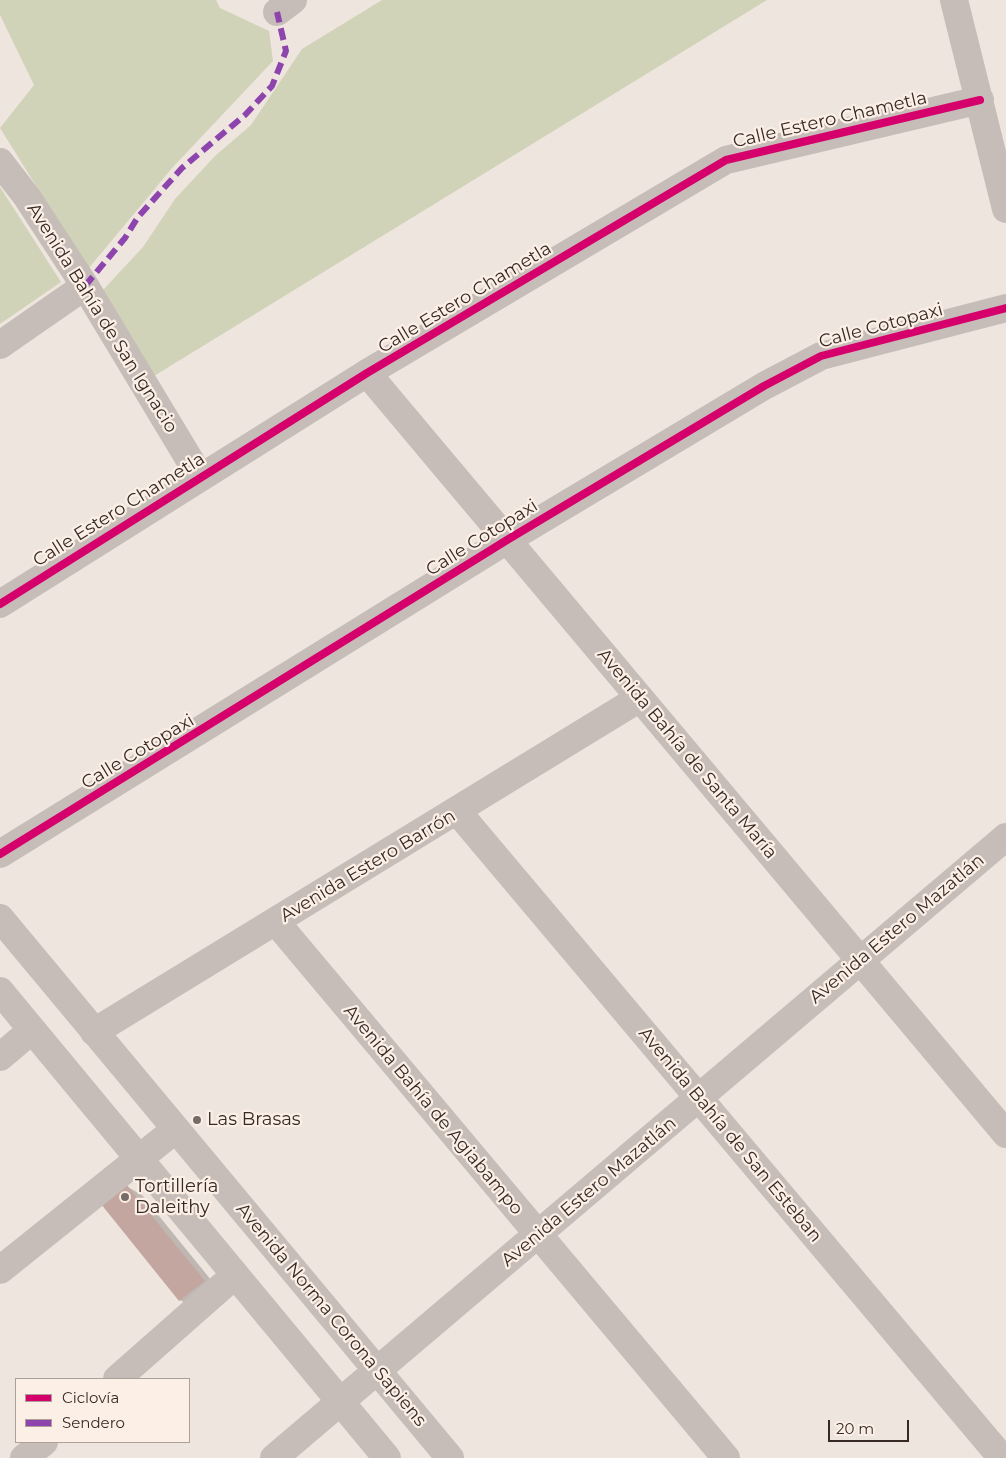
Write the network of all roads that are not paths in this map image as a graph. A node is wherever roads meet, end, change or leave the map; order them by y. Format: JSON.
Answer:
{"nodes":[{"id":1,"x":954,"y":0,"type":"edge"},
{"id":2,"x":980,"y":100,"type":"junction"},
{"id":3,"x":0,"y":162,"type":"edge"},
{"id":4,"x":1006,"y":209,"type":"edge"},
{"id":5,"x":85,"y":286,"type":"junction"},
{"id":6,"x":1006,"y":308,"type":"edge"},
{"id":7,"x":0,"y":345,"type":"edge"},
{"id":8,"x":367,"y":374,"type":"junction"},
{"id":9,"x":200,"y":476,"type":"junction"},
{"id":10,"x":507,"y":540,"type":"junction"},
{"id":11,"x":0,"y":604,"type":"edge"},
{"id":12,"x":640,"y":698,"type":"junction"},
{"id":13,"x":457,"y":811,"type":"junction"},
{"id":14,"x":1006,"y":837,"type":"edge"},
{"id":15,"x":0,"y":854,"type":"edge"},
{"id":16,"x":0,"y":918,"type":"edge"},
{"id":17,"x":276,"y":922,"type":"junction"},
{"id":18,"x":860,"y":961,"type":"junction"},
{"id":19,"x":0,"y":992,"type":"edge"},
{"id":20,"x":32,"y":1030,"type":"junction"},
{"id":21,"x":94,"y":1032,"type":"junction"},
{"id":22,"x":0,"y":1057,"type":"edge"},
{"id":23,"x":699,"y":1098,"type":"junction"},
{"id":24,"x":176,"y":1129,"type":"junction"},
{"id":25,"x":1006,"y":1134,"type":"edge"},
{"id":26,"x":139,"y":1158,"type":"junction"},
{"id":27,"x":539,"y":1235,"type":"junction"},
{"id":28,"x":0,"y":1270,"type":"edge"},
{"id":29,"x":235,"y":1275,"type":"junction"},
{"id":30,"x":378,"y":1372,"type":"junction"},
{"id":31,"x":118,"y":1378,"type":"edge"},
{"id":32,"x":341,"y":1402,"type":"junction"},
{"id":33,"x":43,"y":1443,"type":"edge"},
{"id":34,"x":24,"y":1458,"type":"edge"},
{"id":35,"x":274,"y":1458,"type":"edge"},
{"id":36,"x":387,"y":1458,"type":"edge"},
{"id":37,"x":450,"y":1458,"type":"edge"},
{"id":38,"x":726,"y":1458,"type":"edge"},
{"id":39,"x":1002,"y":1458,"type":"edge"}],
"edges":[{"from":1,"to":2,"type":"street"},
{"from":2,"to":4,"type":"street"},
{"from":2,"to":8,"type":"street","name":"Calle Estero Chametla"},
{"from":3,"to":5,"type":"street","name":"Avenida Bahía de San Ignacio"},
{"from":5,"to":7,"type":"street"},
{"from":5,"to":9,"type":"street","name":"Avenida Bahía de San Ignacio"},
{"from":6,"to":10,"type":"street","name":"Calle Cotopaxi"},
{"from":8,"to":9,"type":"street","name":"Calle Estero Chametla"},
{"from":8,"to":10,"type":"street","name":"Avenida Bahía de Santa María"},
{"from":9,"to":11,"type":"street","name":"Calle Estero Chametla"},
{"from":10,"to":12,"type":"street","name":"Avenida Bahía de Santa María"},
{"from":10,"to":15,"type":"street","name":"Calle Cotopaxi"},
{"from":12,"to":13,"type":"street","name":"Avenida Estero Barrón"},
{"from":12,"to":18,"type":"street","name":"Avenida Bahía de Santa María"},
{"from":13,"to":17,"type":"street","name":"Avenida Estero Barrón"},
{"from":13,"to":23,"type":"street","name":"Avenida Bahía de San Esteban"},
{"from":14,"to":18,"type":"street","name":"Avenida Estero Mazatlán"},
{"from":16,"to":21,"type":"street","name":"Avenida Norma Corona Sapiens"},
{"from":17,"to":21,"type":"street","name":"Avenida Estero Barrón"},
{"from":17,"to":27,"type":"street","name":"Avenida Bahía de Agiabampo"},
{"from":18,"to":23,"type":"street","name":"Avenida Estero Mazatlán"},
{"from":18,"to":25,"type":"street","name":"Avenida Bahía de Santa María"},
{"from":19,"to":20,"type":"street"},
{"from":20,"to":22,"type":"street"},
{"from":20,"to":26,"type":"street"},
{"from":21,"to":24,"type":"street","name":"Avenida Norma Corona Sapiens"},
{"from":23,"to":27,"type":"street","name":"Avenida Estero Mazatlán"},
{"from":23,"to":39,"type":"street","name":"Avenida Bahía de San Esteban"},
{"from":24,"to":26,"type":"street"},
{"from":24,"to":30,"type":"street","name":"Avenida Norma Corona Sapiens"},
{"from":26,"to":28,"type":"street"},
{"from":26,"to":29,"type":"street"},
{"from":27,"to":30,"type":"street","name":"Avenida Estero Mazatlán"},
{"from":27,"to":38,"type":"street","name":"Avenida Bahía de Agiabampo"},
{"from":29,"to":31,"type":"street"},
{"from":29,"to":32,"type":"street"},
{"from":30,"to":32,"type":"street","name":"Avenida Estero Mazatlán"},
{"from":30,"to":37,"type":"street","name":"Avenida Norma Corona Sapiens"},
{"from":32,"to":35,"type":"street","name":"Avenida Estero Mazatlán"},
{"from":32,"to":36,"type":"street"},
{"from":33,"to":34,"type":"street"}]}
